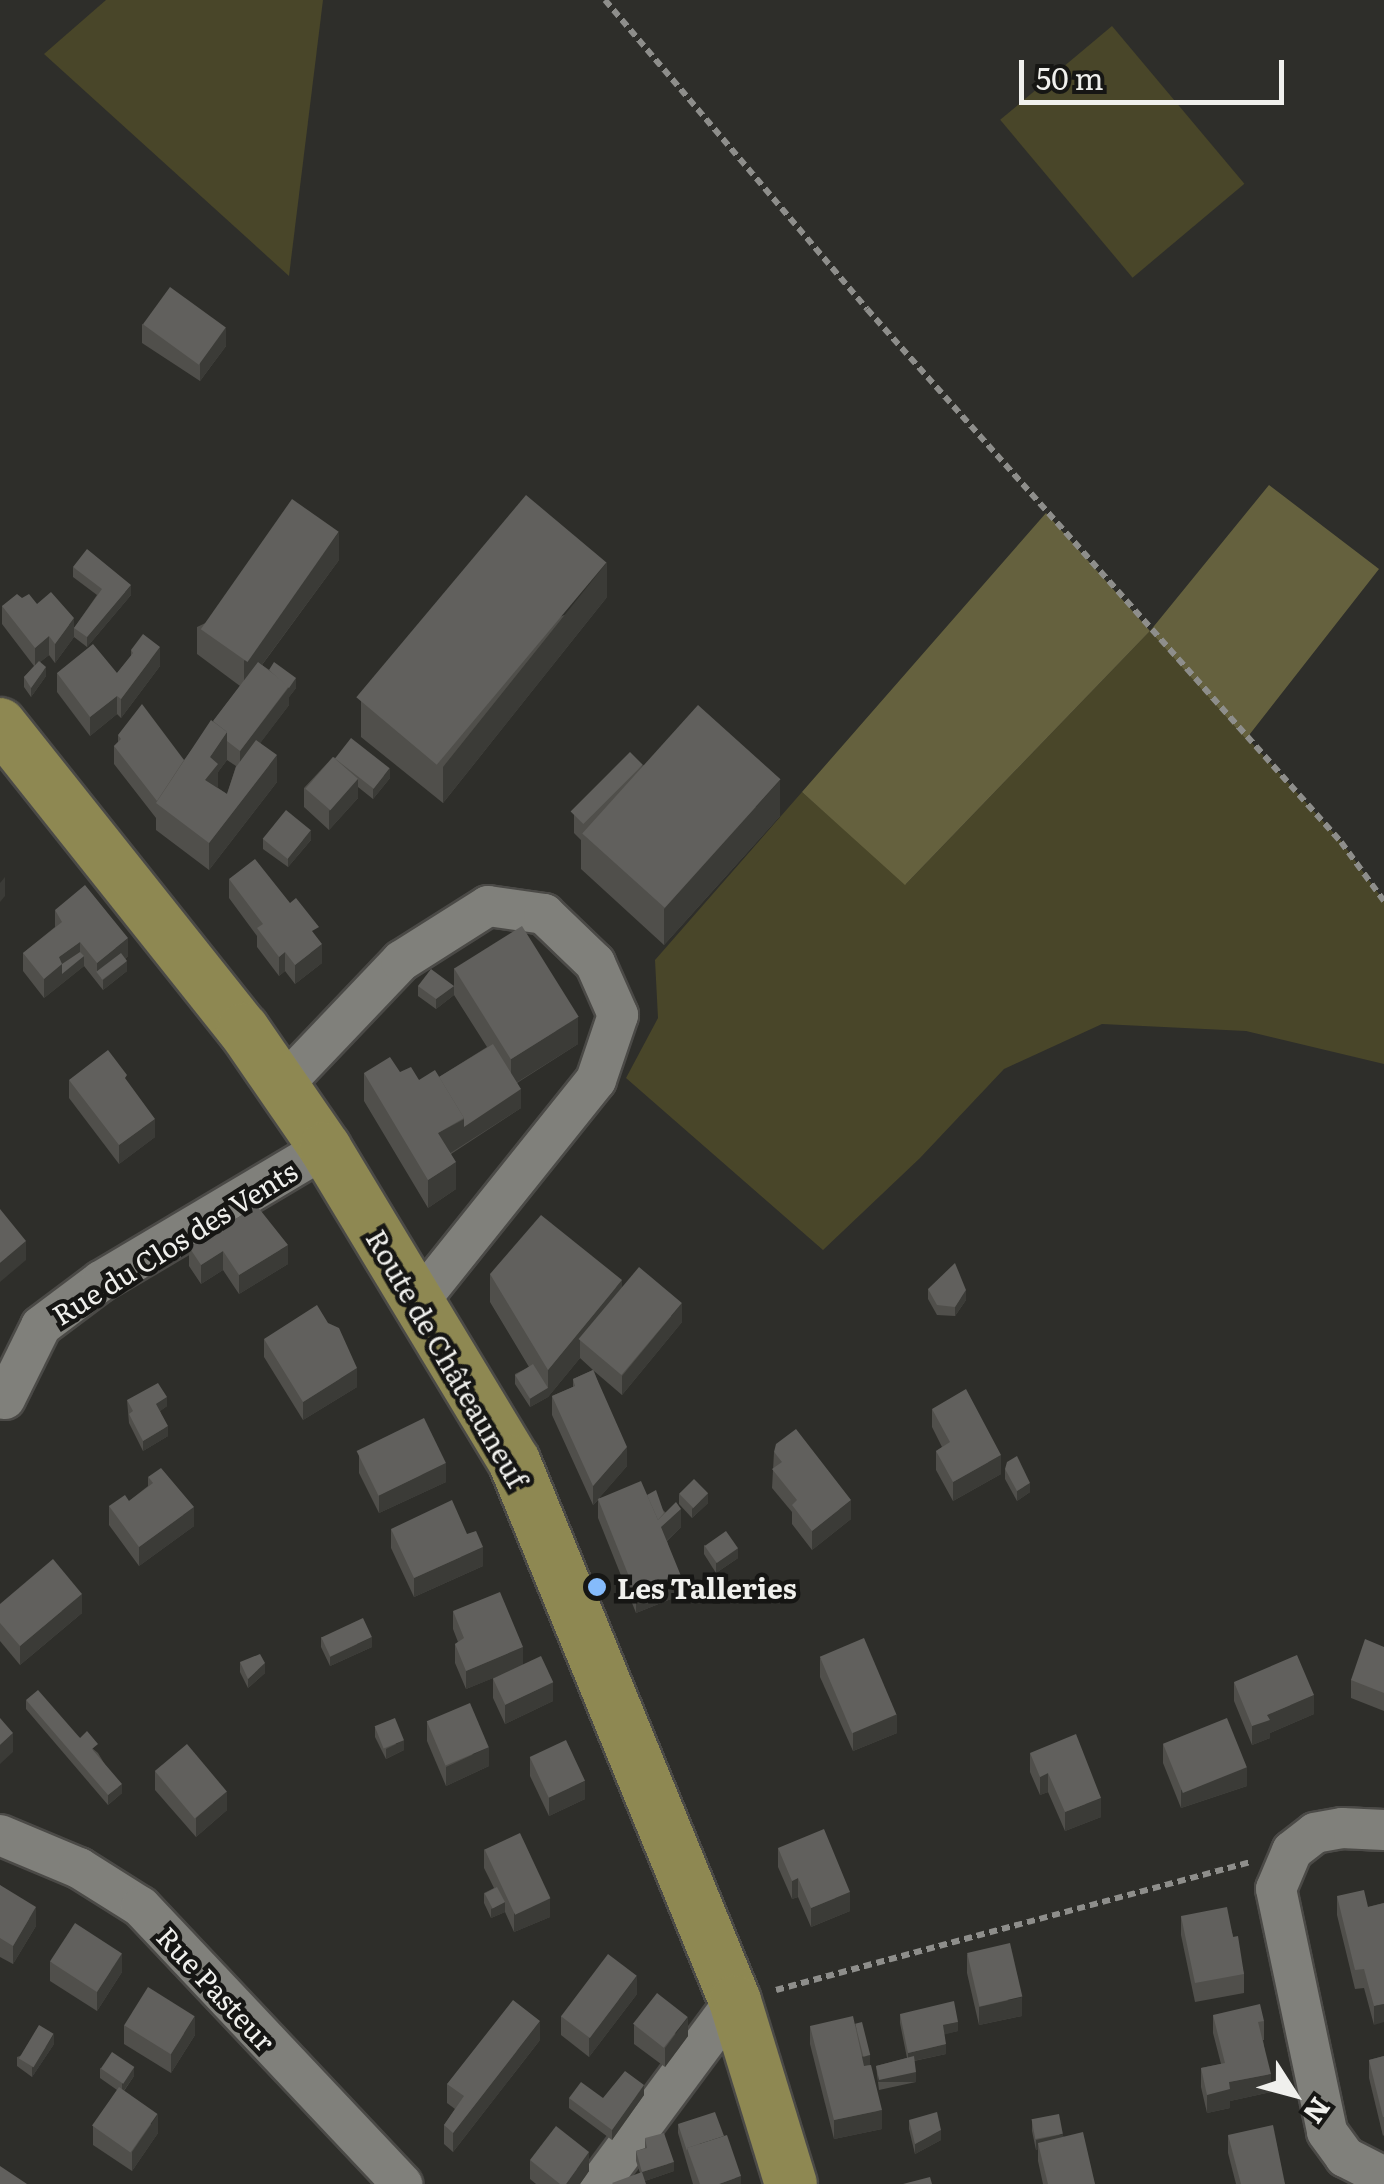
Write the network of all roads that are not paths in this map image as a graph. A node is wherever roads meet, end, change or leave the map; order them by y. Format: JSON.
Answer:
{"nodes":[{"id":1,"x":0,"y":724,"type":"edge"},
{"id":2,"x":282,"y":1086,"type":"junction"},
{"id":3,"x":325,"y":1148,"type":"junction"},
{"id":4,"x":418,"y":1302,"type":"junction"},
{"id":5,"x":5,"y":1398,"type":"dead end"},
{"id":6,"x":1384,"y":1830,"type":"edge"},
{"id":7,"x":0,"y":1835,"type":"edge"},
{"id":8,"x":735,"y":2001,"type":"junction"},
{"id":9,"x":1384,"y":2177,"type":"edge"},
{"id":10,"x":402,"y":2184,"type":"edge"},
{"id":11,"x":600,"y":2184,"type":"edge"},
{"id":12,"x":791,"y":2184,"type":"edge"}],
"edges":[{"from":1,"to":2,"type":"main road","name":"Route de Châteauneuf"},
{"from":2,"to":3,"type":"main road","name":"Route de Châteauneuf"},
{"from":2,"to":4,"type":"street"},
{"from":3,"to":4,"type":"main road","name":"Route de Châteauneuf"},
{"from":3,"to":5,"type":"street","name":"Rue du Clos des Vents"},
{"from":4,"to":8,"type":"main road","name":"Route de Châteauneuf"},
{"from":6,"to":9,"type":"street"},
{"from":7,"to":10,"type":"street","name":"Rue Pasteur"},
{"from":8,"to":11,"type":"street"},
{"from":8,"to":12,"type":"main road","name":"Route de Châteauneuf"}]}
